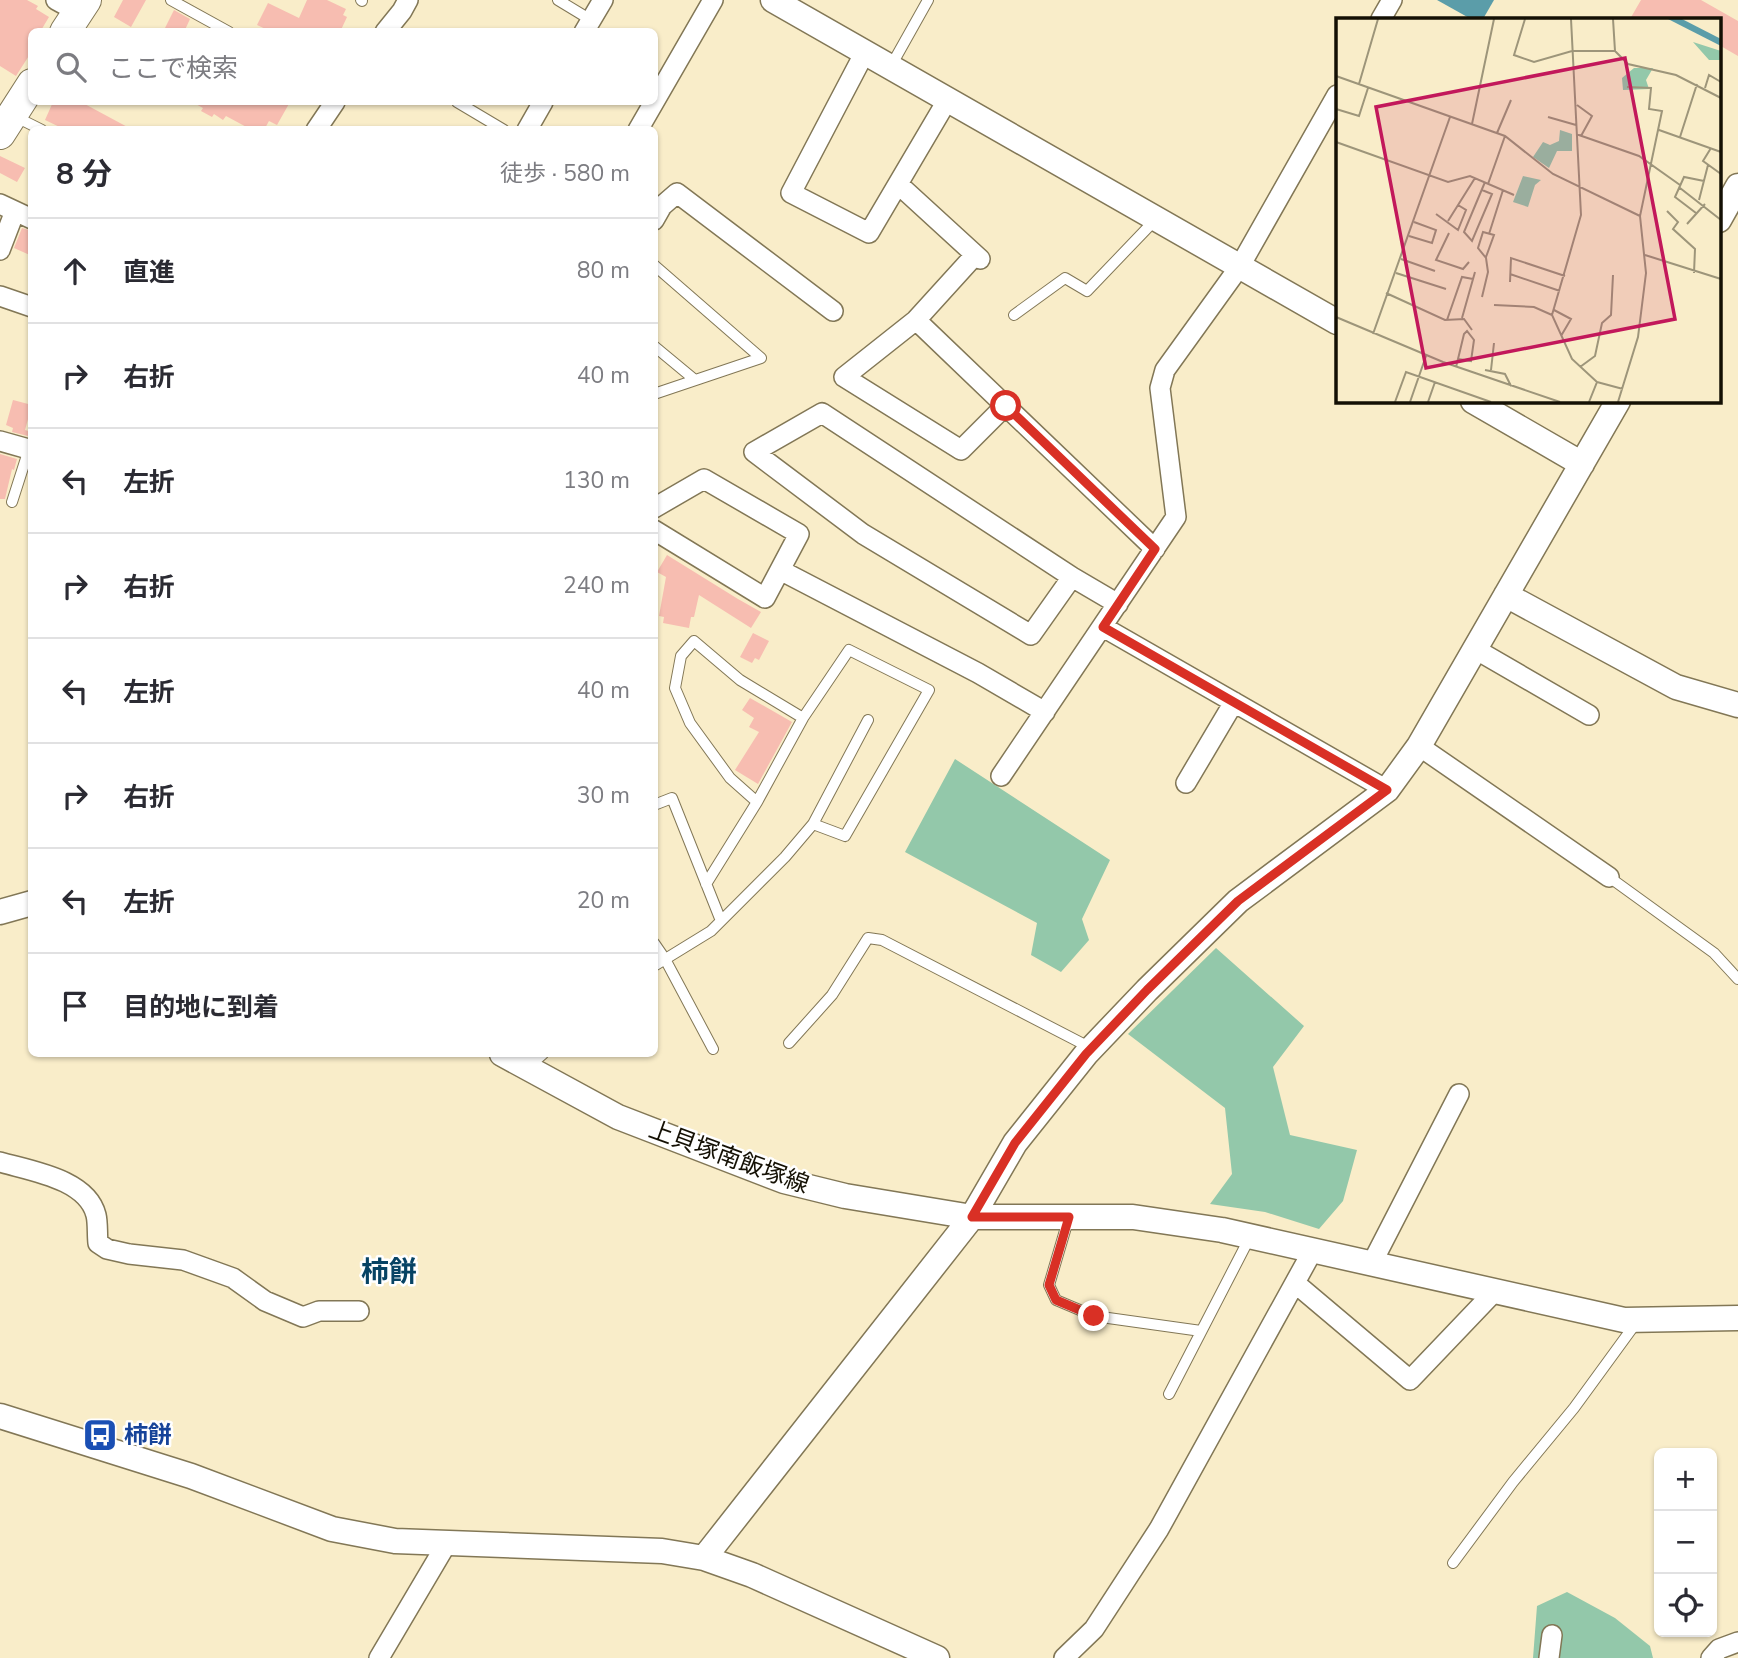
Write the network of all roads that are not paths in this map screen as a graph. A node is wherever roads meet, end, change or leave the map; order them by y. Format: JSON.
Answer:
{"nodes":[{"id":1,"x":171,"y":0,"type":"edge"},
{"id":2,"x":408,"y":0,"type":"edge"},
{"id":3,"x":558,"y":0,"type":"edge"},
{"id":4,"x":603,"y":0,"type":"edge"},
{"id":5,"x":713,"y":0,"type":"edge"},
{"id":6,"x":773,"y":0,"type":"edge"},
{"id":7,"x":928,"y":0,"type":"edge"},
{"id":8,"x":1392,"y":0,"type":"edge"},
{"id":9,"x":1382,"y":18,"type":"edge"},
{"id":10,"x":587,"y":26,"type":"edge"},
{"id":11,"x":222,"y":28,"type":"edge"},
{"id":12,"x":388,"y":28,"type":"edge"},
{"id":13,"x":865,"y":52,"type":"junction"},
{"id":14,"x":891,"y":66,"type":"junction"},
{"id":15,"x":28,"y":90,"type":"edge"},
{"id":16,"x":658,"y":95,"type":"edge"},
{"id":17,"x":1336,"y":97,"type":"edge"},
{"id":18,"x":948,"y":99,"type":"junction"},
{"id":19,"x":333,"y":105,"type":"edge"},
{"id":20,"x":462,"y":105,"type":"edge"},
{"id":21,"x":541,"y":105,"type":"edge"},
{"id":22,"x":652,"y":105,"type":"edge"},
{"id":23,"x":6,"y":124,"type":"edge"},
{"id":24,"x":319,"y":126,"type":"edge"},
{"id":25,"x":497,"y":126,"type":"edge"},
{"id":26,"x":529,"y":126,"type":"edge"},
{"id":27,"x":640,"y":126,"type":"edge"},
{"id":28,"x":28,"y":128,"type":"edge"},
{"id":29,"x":898,"y":184,"type":"junction"},
{"id":30,"x":1738,"y":186,"type":"edge"},
{"id":31,"x":658,"y":208,"type":"edge"},
{"id":32,"x":16,"y":211,"type":"edge"},
{"id":33,"x":1156,"y":218,"type":"junction"},
{"id":34,"x":1720,"y":218,"type":"edge"},
{"id":35,"x":0,"y":250,"type":"edge"},
{"id":36,"x":1240,"y":266,"type":"junction"},
{"id":37,"x":658,"y":268,"type":"edge"},
{"id":38,"x":0,"y":296,"type":"edge"},
{"id":39,"x":28,"y":306,"type":"edge"},
{"id":40,"x":833,"y":311,"type":"dead end"},
{"id":41,"x":1014,"y":315,"type":"dead end"},
{"id":42,"x":916,"y":320,"type":"junction"},
{"id":43,"x":1336,"y":322,"type":"edge"},
{"id":44,"x":658,"y":349,"type":"edge"},
{"id":45,"x":695,"y":380,"type":"junction"},
{"id":46,"x":658,"y":393,"type":"edge"},
{"id":47,"x":1475,"y":402,"type":"edge"},
{"id":48,"x":1617,"y":402,"type":"edge"},
{"id":49,"x":1006,"y":406,"type":"junction"},
{"id":50,"x":0,"y":440,"type":"edge"},
{"id":51,"x":28,"y":449,"type":"edge"},
{"id":52,"x":28,"y":456,"type":"edge"},
{"id":53,"x":1582,"y":464,"type":"junction"},
{"id":54,"x":12,"y":502,"type":"dead end"},
{"id":55,"x":658,"y":506,"type":"edge"},
{"id":56,"x":658,"y":532,"type":"edge"},
{"id":57,"x":1155,"y":549,"type":"junction"},
{"id":58,"x":780,"y":570,"type":"junction"},
{"id":59,"x":1072,"y":577,"type":"junction"},
{"id":60,"x":1506,"y":595,"type":"junction"},
{"id":61,"x":1118,"y":604,"type":"junction"},
{"id":62,"x":1103,"y":627,"type":"junction"},
{"id":63,"x":1475,"y":649,"type":"junction"},
{"id":64,"x":1234,"y":702,"type":"junction"},
{"id":65,"x":1738,"y":705,"type":"edge"},
{"id":66,"x":1045,"y":712,"type":"junction"},
{"id":67,"x":1590,"y":715,"type":"dead end"},
{"id":68,"x":803,"y":718,"type":"junction"},
{"id":69,"x":868,"y":720,"type":"dead end"},
{"id":70,"x":1419,"y":746,"type":"junction"},
{"id":71,"x":1001,"y":776,"type":"dead end"},
{"id":72,"x":1186,"y":783,"type":"dead end"},
{"id":73,"x":1387,"y":790,"type":"junction"},
{"id":74,"x":757,"y":802,"type":"junction"},
{"id":75,"x":658,"y":803,"type":"edge"},
{"id":76,"x":813,"y":824,"type":"junction"},
{"id":77,"x":1609,"y":877,"type":"joint"},
{"id":78,"x":706,"y":884,"type":"junction"},
{"id":79,"x":28,"y":903,"type":"edge"},
{"id":80,"x":0,"y":912,"type":"edge"},
{"id":81,"x":721,"y":921,"type":"junction"},
{"id":82,"x":658,"y":949,"type":"edge"},
{"id":83,"x":665,"y":959,"type":"junction"},
{"id":84,"x":658,"y":964,"type":"edge"},
{"id":85,"x":1738,"y":979,"type":"edge"},
{"id":86,"x":789,"y":1043,"type":"dead end"},
{"id":87,"x":1091,"y":1048,"type":"junction"},
{"id":88,"x":713,"y":1049,"type":"dead end"},
{"id":89,"x":535,"y":1060,"type":"edge"},
{"id":90,"x":1459,"y":1094,"type":"dead end"},
{"id":91,"x":0,"y":1162,"type":"edge"},
{"id":92,"x":972,"y":1217,"type":"junction"},
{"id":93,"x":1069,"y":1217,"type":"junction"},
{"id":94,"x":1250,"y":1236,"type":"junction"},
{"id":95,"x":1313,"y":1250,"type":"junction"},
{"id":96,"x":1372,"y":1263,"type":"junction"},
{"id":97,"x":1295,"y":1283,"type":"junction"},
{"id":98,"x":1495,"y":1291,"type":"junction"},
{"id":99,"x":359,"y":1311,"type":"dead end"},
{"id":100,"x":1738,"y":1318,"type":"edge"},
{"id":101,"x":1639,"y":1319,"type":"junction"},
{"id":102,"x":1201,"y":1331,"type":"junction"},
{"id":103,"x":1169,"y":1394,"type":"dead end"},
{"id":104,"x":0,"y":1416,"type":"edge"},
{"id":105,"x":447,"y":1543,"type":"junction"},
{"id":106,"x":704,"y":1558,"type":"junction"},
{"id":107,"x":1453,"y":1563,"type":"dead end"},
{"id":108,"x":1552,"y":1635,"type":"dead end"},
{"id":109,"x":1738,"y":1642,"type":"edge"},
{"id":110,"x":379,"y":1658,"type":"edge"},
{"id":111,"x":937,"y":1658,"type":"edge"},
{"id":112,"x":1064,"y":1658,"type":"edge"},
{"id":113,"x":1549,"y":1658,"type":"edge"},
{"id":114,"x":1711,"y":1658,"type":"edge"}],
"edges":[{"from":1,"to":11,"type":"lane"},
{"from":2,"to":12,"type":"street"},
{"from":3,"to":10,"type":"lane"},
{"from":4,"to":10,"type":"street"},
{"from":5,"to":16,"type":"street"},
{"from":6,"to":13,"type":"street"},
{"from":7,"to":14,"type":"lane"},
{"from":8,"to":9,"type":"street"},
{"from":13,"to":14,"type":"street"},
{"from":13,"to":29,"type":"street"},
{"from":14,"to":18,"type":"street"},
{"from":15,"to":23,"type":"main road"},
{"from":17,"to":36,"type":"street"},
{"from":18,"to":29,"type":"street"},
{"from":18,"to":33,"type":"street"},
{"from":19,"to":24,"type":"street"},
{"from":20,"to":25,"type":"lane"},
{"from":21,"to":26,"type":"street"},
{"from":22,"to":27,"type":"street"},
{"from":23,"to":28,"type":"lane"},
{"from":29,"to":42,"type":"street"},
{"from":30,"to":34,"type":"street"},
{"from":31,"to":40,"type":"street"},
{"from":32,"to":35,"type":"street"},
{"from":33,"to":36,"type":"street"},
{"from":33,"to":41,"type":"lane"},
{"from":36,"to":43,"type":"street"},
{"from":36,"to":57,"type":"street"},
{"from":37,"to":45,"type":"lane"},
{"from":38,"to":39,"type":"street"},
{"from":42,"to":49,"type":"street"},
{"from":42,"to":49,"type":"street"},
{"from":44,"to":45,"type":"lane"},
{"from":45,"to":46,"type":"lane"},
{"from":47,"to":53,"type":"street"},
{"from":48,"to":53,"type":"street"},
{"from":49,"to":57,"type":"street"},
{"from":50,"to":51,"type":"street"},
{"from":52,"to":54,"type":"lane"},
{"from":53,"to":60,"type":"street"},
{"from":55,"to":58,"type":"street"},
{"from":56,"to":58,"type":"street"},
{"from":57,"to":61,"type":"street"},
{"from":58,"to":66,"type":"street"},
{"from":59,"to":59,"type":"street"},
{"from":59,"to":61,"type":"street"},
{"from":60,"to":63,"type":"street"},
{"from":60,"to":65,"type":"street"},
{"from":61,"to":62,"type":"street"},
{"from":62,"to":64,"type":"street"},
{"from":62,"to":66,"type":"street"},
{"from":63,"to":67,"type":"street"},
{"from":63,"to":70,"type":"street"},
{"from":64,"to":72,"type":"street"},
{"from":64,"to":73,"type":"street"},
{"from":66,"to":71,"type":"street"},
{"from":68,"to":74,"type":"lane"},
{"from":68,"to":74,"type":"lane"},
{"from":68,"to":76,"type":"lane"},
{"from":69,"to":76,"type":"lane"},
{"from":70,"to":73,"type":"street"},
{"from":70,"to":77,"type":"street"},
{"from":73,"to":87,"type":"street"},
{"from":74,"to":78,"type":"lane"},
{"from":75,"to":78,"type":"lane"},
{"from":76,"to":81,"type":"lane"},
{"from":77,"to":85,"type":"lane"},
{"from":78,"to":81,"type":"lane"},
{"from":79,"to":80,"type":"street"},
{"from":81,"to":83,"type":"lane"},
{"from":82,"to":83,"type":"lane"},
{"from":83,"to":84,"type":"lane"},
{"from":83,"to":88,"type":"lane"},
{"from":86,"to":87,"type":"lane"},
{"from":87,"to":92,"type":"street"},
{"from":89,"to":92,"type":"street","name":"上貝塚南飯塚線"},
{"from":90,"to":96,"type":"street"},
{"from":91,"to":99,"type":"street"},
{"from":92,"to":93,"type":"street","name":"上貝塚南飯塚線"},
{"from":92,"to":106,"type":"street"},
{"from":93,"to":94,"type":"street","name":"上貝塚南飯塚線"},
{"from":93,"to":102,"type":"lane"},
{"from":94,"to":95,"type":"street","name":"上貝塚南飯塚線"},
{"from":94,"to":102,"type":"lane"},
{"from":95,"to":96,"type":"street","name":"上貝塚南飯塚線"},
{"from":95,"to":97,"type":"street"},
{"from":96,"to":98,"type":"street","name":"上貝塚南飯塚線"},
{"from":97,"to":98,"type":"street"},
{"from":97,"to":112,"type":"street"},
{"from":98,"to":101,"type":"street","name":"上貝塚南飯塚線"},
{"from":100,"to":101,"type":"street","name":"上貝塚南飯塚線"},
{"from":101,"to":107,"type":"lane"},
{"from":102,"to":103,"type":"lane"},
{"from":104,"to":105,"type":"street"},
{"from":105,"to":106,"type":"street"},
{"from":105,"to":110,"type":"street"},
{"from":106,"to":111,"type":"street"},
{"from":108,"to":113,"type":"street"},
{"from":109,"to":114,"type":"street"}]}
